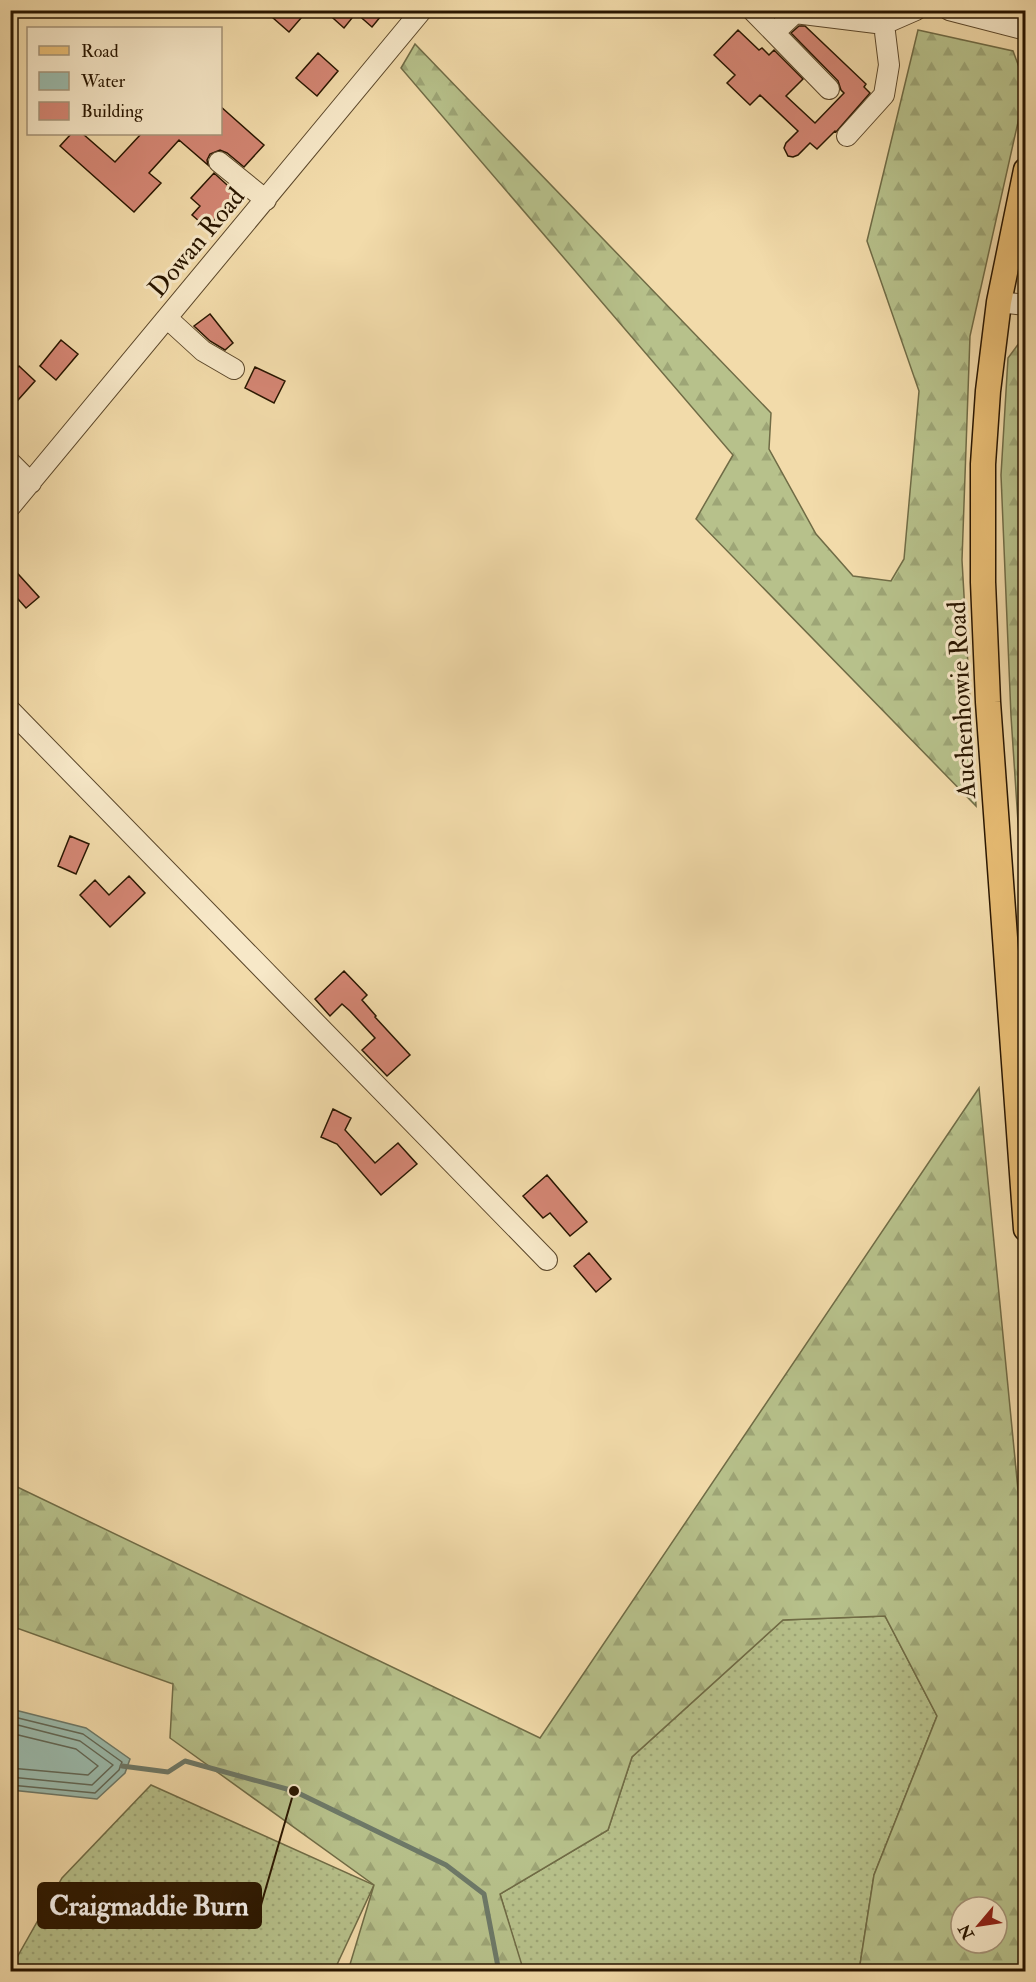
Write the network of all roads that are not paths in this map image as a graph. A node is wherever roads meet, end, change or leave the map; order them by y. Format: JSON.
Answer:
{"nodes":[{"id":1,"x":422,"y":10,"type":"edge"},
{"id":2,"x":752,"y":10,"type":"edge"},
{"id":3,"x":916,"y":10,"type":"edge"},
{"id":4,"x":949,"y":10,"type":"edge"},
{"id":5,"x":884,"y":24,"type":"junction"},
{"id":6,"x":1026,"y":30,"type":"edge"},
{"id":7,"x":775,"y":32,"type":"junction"},
{"id":8,"x":829,"y":89,"type":"dead end"},
{"id":9,"x":847,"y":136,"type":"dead end"},
{"id":10,"x":219,"y":162,"type":"dead end"},
{"id":11,"x":1026,"y":170,"type":"edge"},
{"id":12,"x":266,"y":200,"type":"junction"},
{"id":13,"x":999,"y":302,"type":"junction"},
{"id":14,"x":1026,"y":305,"type":"edge"},
{"id":15,"x":168,"y":319,"type":"junction"},
{"id":16,"x":234,"y":369,"type":"dead end"},
{"id":17,"x":10,"y":462,"type":"edge"},
{"id":18,"x":31,"y":483,"type":"junction"},
{"id":19,"x":10,"y":507,"type":"edge"},
{"id":20,"x":10,"y":710,"type":"edge"},
{"id":21,"x":1026,"y":1229,"type":"edge"},
{"id":22,"x":548,"y":1260,"type":"dead end"}],
"edges":[{"from":1,"to":12,"type":"street","name":"Dowan Road"},
{"from":2,"to":7,"type":"street"},
{"from":3,"to":5,"type":"street"},
{"from":4,"to":6,"type":"street"},
{"from":5,"to":7,"type":"street"},
{"from":5,"to":9,"type":"street"},
{"from":7,"to":8,"type":"street"},
{"from":10,"to":12,"type":"street"},
{"from":11,"to":13,"type":"main road","name":"Auchenhowie Road"},
{"from":12,"to":15,"type":"street","name":"Dowan Road"},
{"from":13,"to":14,"type":"street"},
{"from":13,"to":21,"type":"main road","name":"Auchenhowie Road"},
{"from":15,"to":16,"type":"street"},
{"from":15,"to":18,"type":"street","name":"Dowan Road"},
{"from":17,"to":18,"type":"street"},
{"from":18,"to":19,"type":"street","name":"Dowan Road"},
{"from":20,"to":22,"type":"street"}]}
